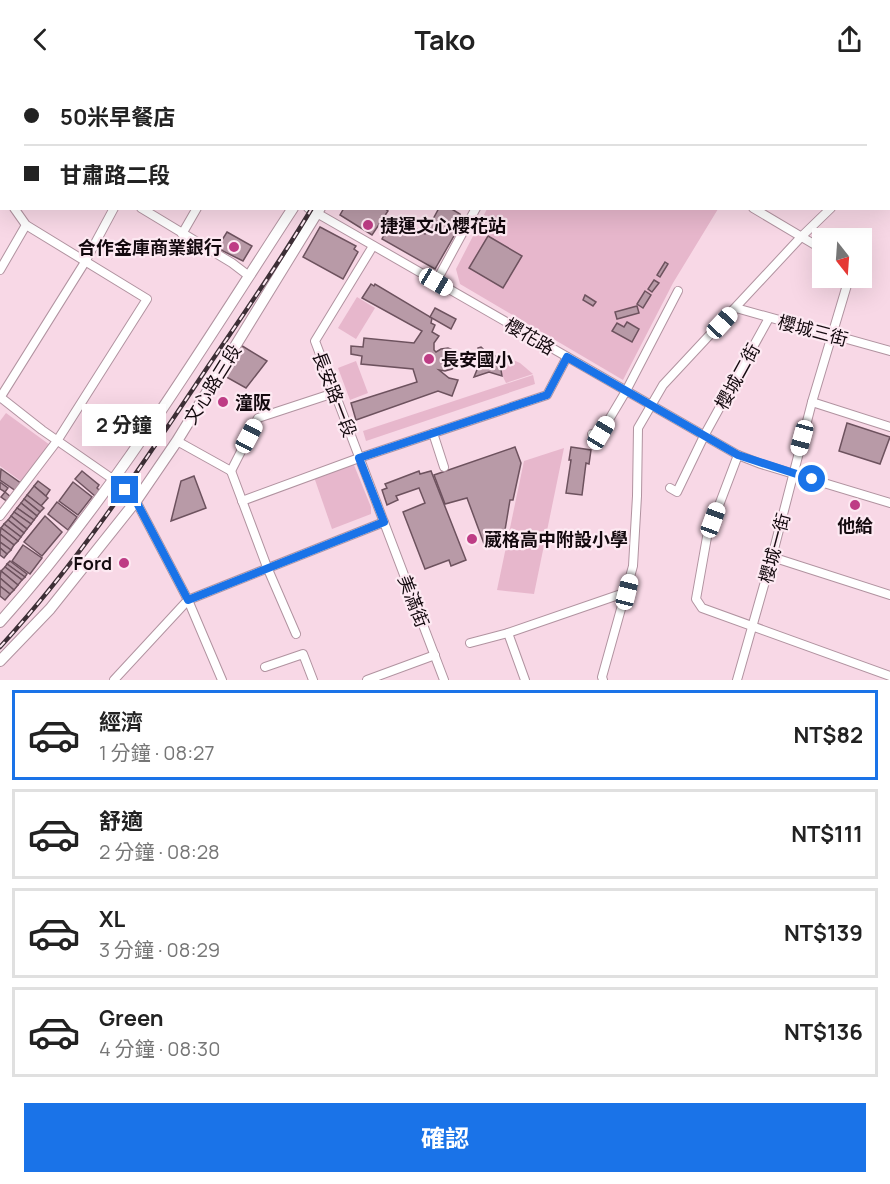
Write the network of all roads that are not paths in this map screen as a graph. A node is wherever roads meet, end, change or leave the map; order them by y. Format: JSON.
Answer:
{"nodes":[{"id":1,"x":15,"y":210,"type":"edge"},
{"id":2,"x":113,"y":210,"type":"edge"},
{"id":3,"x":144,"y":210,"type":"edge"},
{"id":4,"x":196,"y":210,"type":"edge"},
{"id":5,"x":292,"y":210,"type":"edge"},
{"id":6,"x":315,"y":210,"type":"edge"},
{"id":7,"x":472,"y":210,"type":"edge"},
{"id":8,"x":756,"y":210,"type":"edge"},
{"id":9,"x":829,"y":210,"type":"edge"},
{"id":10,"x":26,"y":225,"type":"junction"},
{"id":11,"x":182,"y":234,"type":"junction"},
{"id":12,"x":801,"y":237,"type":"junction"},
{"id":13,"x":812,"y":243,"type":"edge"},
{"id":14,"x":373,"y":246,"type":"junction"},
{"id":15,"x":85,"y":262,"type":"junction"},
{"id":16,"x":0,"y":270,"type":"edge"},
{"id":17,"x":249,"y":276,"type":"junction"},
{"id":18,"x":436,"y":282,"type":"junction"},
{"id":19,"x":846,"y":288,"type":"edge"},
{"id":20,"x":678,"y":291,"type":"dead end"},
{"id":21,"x":736,"y":308,"type":"junction"},
{"id":22,"x":769,"y":318,"type":"junction"},
{"id":23,"x":832,"y":336,"type":"junction"},
{"id":24,"x":890,"y":351,"type":"edge"},
{"id":25,"x":567,"y":357,"type":"junction"},
{"id":26,"x":626,"y":391,"type":"junction"},
{"id":27,"x":334,"y":393,"type":"junction"},
{"id":28,"x":0,"y":398,"type":"edge"},
{"id":29,"x":812,"y":402,"type":"junction"},
{"id":30,"x":651,"y":405,"type":"junction"},
{"id":31,"x":890,"y":427,"type":"edge"},
{"id":32,"x":433,"y":433,"type":"junction"},
{"id":33,"x":592,"y":434,"type":"dead end"},
{"id":34,"x":704,"y":436,"type":"junction"},
{"id":35,"x":57,"y":441,"type":"junction"},
{"id":36,"x":177,"y":441,"type":"junction"},
{"id":37,"x":738,"y":455,"type":"junction"},
{"id":38,"x":359,"y":458,"type":"junction"},
{"id":39,"x":444,"y":467,"type":"dead end"},
{"id":40,"x":231,"y":471,"type":"junction"},
{"id":41,"x":793,"y":473,"type":"junction"},
{"id":42,"x":114,"y":480,"type":"junction"},
{"id":43,"x":670,"y":488,"type":"dead end"},
{"id":44,"x":136,"y":501,"type":"junction"},
{"id":45,"x":242,"y":501,"type":"junction"},
{"id":46,"x":890,"y":503,"type":"edge"},
{"id":47,"x":0,"y":516,"type":"edge"},
{"id":48,"x":384,"y":522,"type":"junction"},
{"id":49,"x":772,"y":557,"type":"junction"},
{"id":50,"x":267,"y":567,"type":"junction"},
{"id":51,"x":627,"y":592,"type":"junction"},
{"id":52,"x":890,"y":595,"type":"edge"},
{"id":53,"x":188,"y":600,"type":"junction"},
{"id":54,"x":0,"y":622,"type":"edge"},
{"id":55,"x":752,"y":626,"type":"junction"},
{"id":56,"x":508,"y":633,"type":"junction"},
{"id":57,"x":296,"y":634,"type":"dead end"},
{"id":58,"x":470,"y":643,"type":"dead end"},
{"id":59,"x":435,"y":656,"type":"junction"},
{"id":60,"x":0,"y":660,"type":"edge"},
{"id":61,"x":265,"y":667,"type":"dead end"},
{"id":62,"x":890,"y":676,"type":"edge"},
{"id":63,"x":379,"y":678,"type":"edge"},
{"id":64,"x":603,"y":678,"type":"edge"},
{"id":65,"x":114,"y":680,"type":"edge"},
{"id":66,"x":222,"y":680,"type":"edge"},
{"id":67,"x":313,"y":680,"type":"edge"},
{"id":68,"x":368,"y":680,"type":"edge"},
{"id":69,"x":444,"y":680,"type":"edge"},
{"id":70,"x":525,"y":680,"type":"edge"},
{"id":71,"x":593,"y":680,"type":"edge"},
{"id":72,"x":737,"y":680,"type":"edge"}],
"edges":[{"from":1,"to":10,"type":"street"},
{"from":2,"to":15,"type":"street"},
{"from":3,"to":11,"type":"street"},
{"from":4,"to":11,"type":"street"},
{"from":5,"to":17,"type":"main road","name":"文心路三段"},
{"from":6,"to":14,"type":"street","name":"櫻花路"},
{"from":6,"to":36,"type":"main road","name":"文心路三段"},
{"from":7,"to":18,"type":"street"},
{"from":8,"to":12,"type":"street"},
{"from":9,"to":12,"type":"street"},
{"from":10,"to":15,"type":"street"},
{"from":10,"to":16,"type":"street"},
{"from":11,"to":17,"type":"street"},
{"from":12,"to":13,"type":"street"},
{"from":12,"to":21,"type":"street"},
{"from":14,"to":18,"type":"street","name":"櫻花路"},
{"from":14,"to":27,"type":"street","name":"長安路一段"},
{"from":15,"to":28,"type":"street"},
{"from":15,"to":35,"type":"street"},
{"from":17,"to":42,"type":"main road","name":"文心路三段"},
{"from":18,"to":25,"type":"street","name":"櫻花路"},
{"from":19,"to":23,"type":"street","name":"櫻城一街"},
{"from":20,"to":26,"type":"street"},
{"from":21,"to":22,"type":"street","name":"櫻城三街"},
{"from":21,"to":30,"type":"street"},
{"from":22,"to":23,"type":"street","name":"櫻城三街"},
{"from":22,"to":34,"type":"street","name":"櫻城二街"},
{"from":23,"to":24,"type":"street","name":"櫻城三街"},
{"from":23,"to":29,"type":"street","name":"櫻城一街"},
{"from":25,"to":26,"type":"street","name":"櫻花路"},
{"from":25,"to":32,"type":"street"},
{"from":26,"to":30,"type":"street","name":"櫻花路"},
{"from":26,"to":33,"type":"street"},
{"from":27,"to":38,"type":"street","name":"長安路一段"},
{"from":27,"to":40,"type":"street"},
{"from":28,"to":35,"type":"street"},
{"from":29,"to":31,"type":"street"},
{"from":29,"to":41,"type":"street","name":"櫻城一街"},
{"from":30,"to":34,"type":"street","name":"櫻花路"},
{"from":30,"to":51,"type":"street"},
{"from":32,"to":38,"type":"street"},
{"from":32,"to":39,"type":"street"},
{"from":34,"to":37,"type":"street","name":"櫻花路"},
{"from":34,"to":43,"type":"street","name":"櫻城二街"},
{"from":35,"to":42,"type":"street"},
{"from":35,"to":47,"type":"street"},
{"from":36,"to":40,"type":"street"},
{"from":36,"to":44,"type":"main road","name":"文心路三段"},
{"from":37,"to":41,"type":"street","name":"櫻花路"},
{"from":37,"to":55,"type":"street"},
{"from":38,"to":45,"type":"street"},
{"from":38,"to":48,"type":"street","name":"長安路一段"},
{"from":40,"to":45,"type":"street"},
{"from":41,"to":46,"type":"street","name":"櫻花路"},
{"from":41,"to":49,"type":"street","name":"櫻城一街"},
{"from":42,"to":44,"type":"street"},
{"from":42,"to":54,"type":"main road","name":"文心路三段"},
{"from":44,"to":53,"type":"street"},
{"from":44,"to":60,"type":"main road","name":"文心路三段"},
{"from":45,"to":50,"type":"street"},
{"from":48,"to":50,"type":"street"},
{"from":48,"to":59,"type":"street","name":"美滿街"},
{"from":49,"to":52,"type":"street"},
{"from":49,"to":55,"type":"street","name":"櫻城一街"},
{"from":50,"to":53,"type":"street"},
{"from":50,"to":57,"type":"street"},
{"from":51,"to":56,"type":"street"},
{"from":51,"to":64,"type":"street"},
{"from":53,"to":65,"type":"street"},
{"from":53,"to":66,"type":"street"},
{"from":55,"to":62,"type":"street"},
{"from":55,"to":72,"type":"street","name":"櫻城一街"},
{"from":56,"to":58,"type":"street"},
{"from":56,"to":70,"type":"street"},
{"from":59,"to":63,"type":"street"},
{"from":59,"to":69,"type":"street","name":"美滿街"},
{"from":61,"to":67,"type":"street"},
{"from":63,"to":68,"type":"street"},
{"from":64,"to":71,"type":"street"}]}
